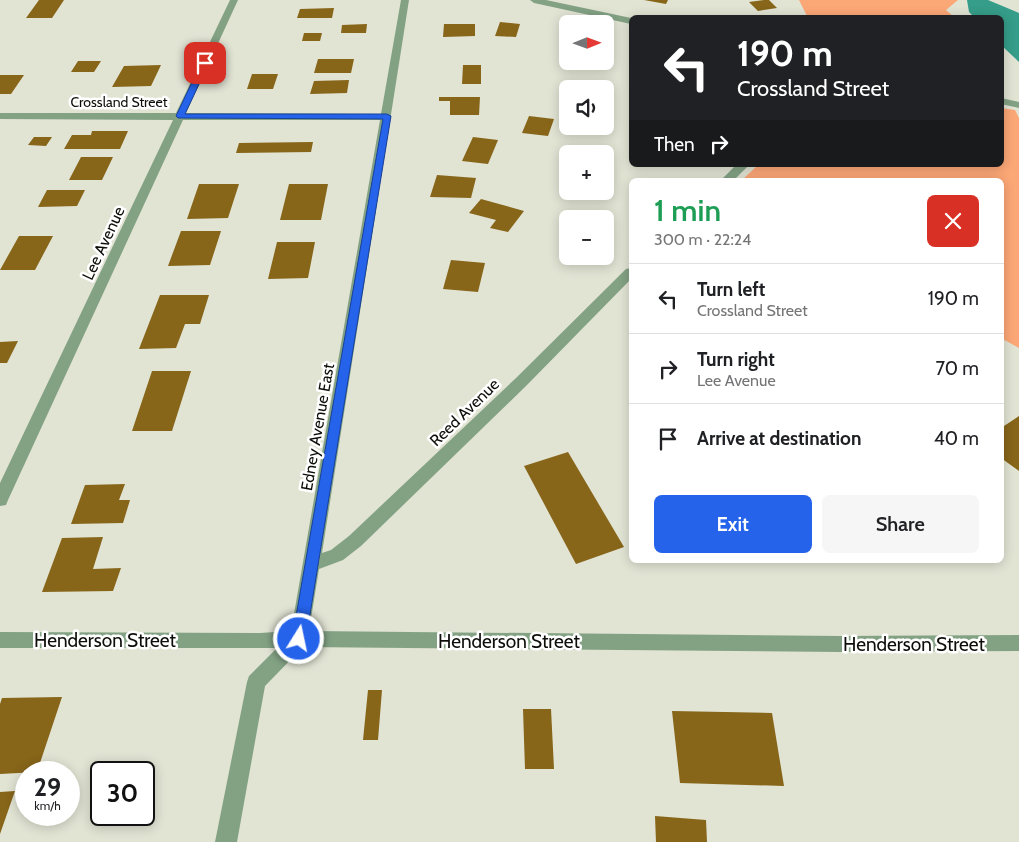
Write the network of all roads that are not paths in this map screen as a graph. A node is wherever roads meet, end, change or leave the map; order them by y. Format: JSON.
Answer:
{"nodes":[{"id":1,"x":234,"y":0,"type":"edge"},
{"id":2,"x":405,"y":0,"type":"edge"},
{"id":3,"x":534,"y":0,"type":"edge"},
{"id":4,"x":629,"y":21,"type":"edge"},
{"id":5,"x":1004,"y":102,"type":"edge"},
{"id":6,"x":1019,"y":105,"type":"edge"},
{"id":7,"x":0,"y":116,"type":"edge"},
{"id":8,"x":180,"y":116,"type":"junction"},
{"id":9,"x":387,"y":116,"type":"junction"},
{"id":10,"x":741,"y":167,"type":"edge"},
{"id":11,"x":729,"y":178,"type":"edge"},
{"id":12,"x":629,"y":274,"type":"edge"},
{"id":13,"x":0,"y":500,"type":"edge"},
{"id":14,"x":312,"y":564,"type":"junction"},
{"id":15,"x":299,"y":639,"type":"junction"},
{"id":16,"x":0,"y":640,"type":"edge"},
{"id":17,"x":1019,"y":643,"type":"edge"},
{"id":18,"x":226,"y":842,"type":"edge"}],
"edges":[{"from":1,"to":8,"type":"street","name":"Lee Avenue"},
{"from":2,"to":9,"type":"street","name":"Edney Avenue East"},
{"from":3,"to":4,"type":"street"},
{"from":5,"to":6,"type":"street"},
{"from":7,"to":8,"type":"street","name":"Crossland Street"},
{"from":8,"to":9,"type":"street","name":"Crossland Street"},
{"from":8,"to":13,"type":"street","name":"Lee Avenue"},
{"from":9,"to":14,"type":"street","name":"Edney Avenue East"},
{"from":10,"to":11,"type":"street"},
{"from":12,"to":14,"type":"street","name":"Reed Avenue"},
{"from":14,"to":15,"type":"street","name":"Edney Avenue East"},
{"from":15,"to":16,"type":"street","name":"Henderson Street"},
{"from":15,"to":17,"type":"street","name":"Henderson Street"},
{"from":15,"to":18,"type":"street"}]}
